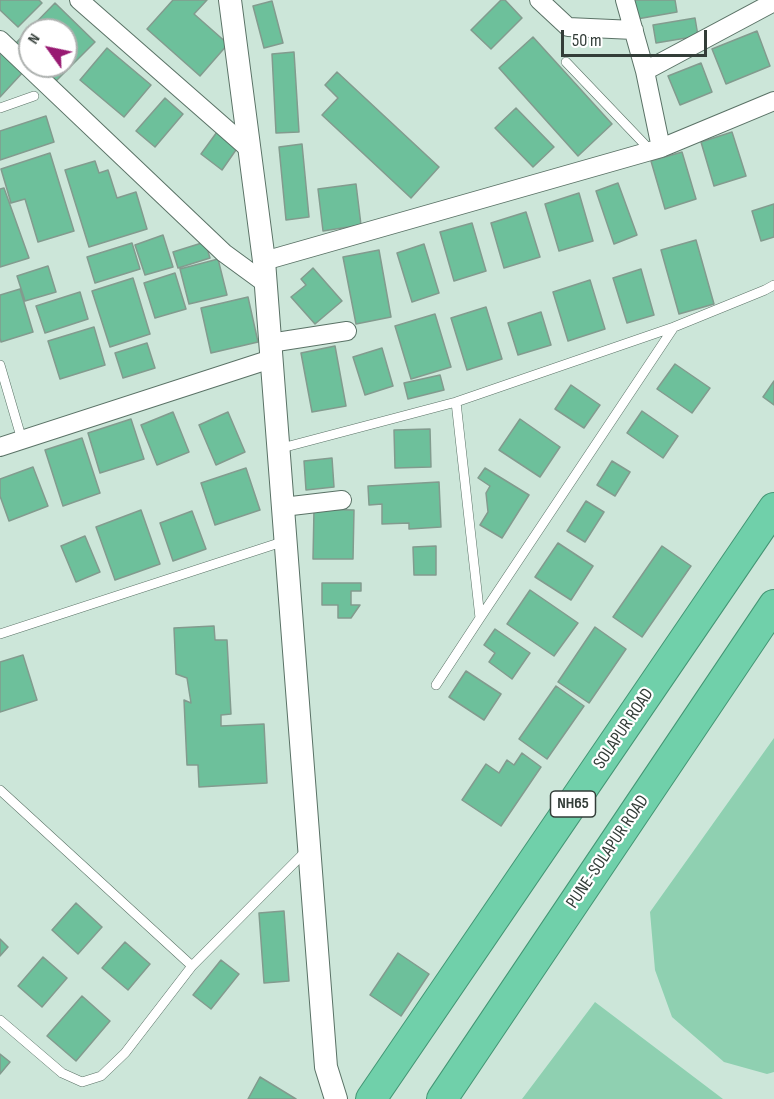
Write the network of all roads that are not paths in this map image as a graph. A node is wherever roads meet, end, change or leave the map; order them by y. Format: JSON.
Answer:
{"nodes":[{"id":1,"x":79,"y":0,"type":"edge"},
{"id":2,"x":230,"y":0,"type":"edge"},
{"id":3,"x":538,"y":0,"type":"edge"},
{"id":4,"x":625,"y":0,"type":"edge"},
{"id":5,"x":774,"y":2,"type":"edge"},
{"id":6,"x":634,"y":30,"type":"junction"},
{"id":7,"x":0,"y":40,"type":"edge"},
{"id":8,"x":567,"y":62,"type":"dead end"},
{"id":9,"x":645,"y":71,"type":"junction"},
{"id":10,"x":34,"y":96,"type":"dead end"},
{"id":11,"x":774,"y":101,"type":"edge"},
{"id":12,"x":0,"y":108,"type":"edge"},
{"id":13,"x":249,"y":149,"type":"junction"},
{"id":14,"x":656,"y":150,"type":"junction"},
{"id":15,"x":265,"y":272,"type":"junction"},
{"id":16,"x":774,"y":285,"type":"edge"},
{"id":17,"x":674,"y":327,"type":"junction"},
{"id":18,"x":347,"y":330,"type":"dead end"},
{"id":19,"x":271,"y":351,"type":"junction"},
{"id":20,"x":0,"y":365,"type":"edge"},
{"id":21,"x":456,"y":402,"type":"junction"},
{"id":22,"x":22,"y":440,"type":"junction"},
{"id":23,"x":0,"y":447,"type":"edge"},
{"id":24,"x":278,"y":449,"type":"junction"},
{"id":25,"x":342,"y":500,"type":"dead end"},
{"id":26,"x":283,"y":507,"type":"junction"},
{"id":27,"x":774,"y":508,"type":"edge"},
{"id":28,"x":285,"y":541,"type":"junction"},
{"id":29,"x":774,"y":605,"type":"edge"},
{"id":30,"x":480,"y":618,"type":"junction"},
{"id":31,"x":0,"y":634,"type":"edge"},
{"id":32,"x":436,"y":685,"type":"dead end"},
{"id":33,"x":0,"y":790,"type":"edge"},
{"id":34,"x":309,"y":847,"type":"junction"},
{"id":35,"x":192,"y":966,"type":"junction"},
{"id":36,"x":0,"y":1020,"type":"edge"},
{"id":37,"x":336,"y":1099,"type":"edge"},
{"id":38,"x":371,"y":1099,"type":"edge"},
{"id":39,"x":442,"y":1099,"type":"edge"}],
"edges":[{"from":1,"to":13,"type":"street"},
{"from":2,"to":13,"type":"street"},
{"from":3,"to":6,"type":"street"},
{"from":4,"to":6,"type":"street"},
{"from":5,"to":9,"type":"street"},
{"from":6,"to":9,"type":"street"},
{"from":7,"to":15,"type":"street"},
{"from":8,"to":14,"type":"lane"},
{"from":9,"to":14,"type":"street"},
{"from":10,"to":12,"type":"lane"},
{"from":11,"to":14,"type":"street"},
{"from":13,"to":15,"type":"street"},
{"from":14,"to":15,"type":"street"},
{"from":15,"to":19,"type":"street"},
{"from":16,"to":17,"type":"lane"},
{"from":17,"to":21,"type":"lane"},
{"from":17,"to":30,"type":"lane"},
{"from":18,"to":19,"type":"street"},
{"from":19,"to":22,"type":"street"},
{"from":19,"to":24,"type":"street"},
{"from":20,"to":22,"type":"lane"},
{"from":21,"to":24,"type":"lane"},
{"from":21,"to":30,"type":"lane"},
{"from":22,"to":23,"type":"street"},
{"from":24,"to":26,"type":"street"},
{"from":25,"to":26,"type":"street"},
{"from":26,"to":28,"type":"street"},
{"from":27,"to":38,"type":"highway","name":"SOLAPUR ROAD","number":"NH65"},
{"from":28,"to":31,"type":"lane"},
{"from":28,"to":34,"type":"street"},
{"from":29,"to":39,"type":"highway","name":"PUNE-SOLAPUR ROAD"},
{"from":30,"to":32,"type":"lane"},
{"from":33,"to":35,"type":"lane"},
{"from":34,"to":35,"type":"lane"},
{"from":34,"to":37,"type":"street"},
{"from":35,"to":36,"type":"lane"}]}
